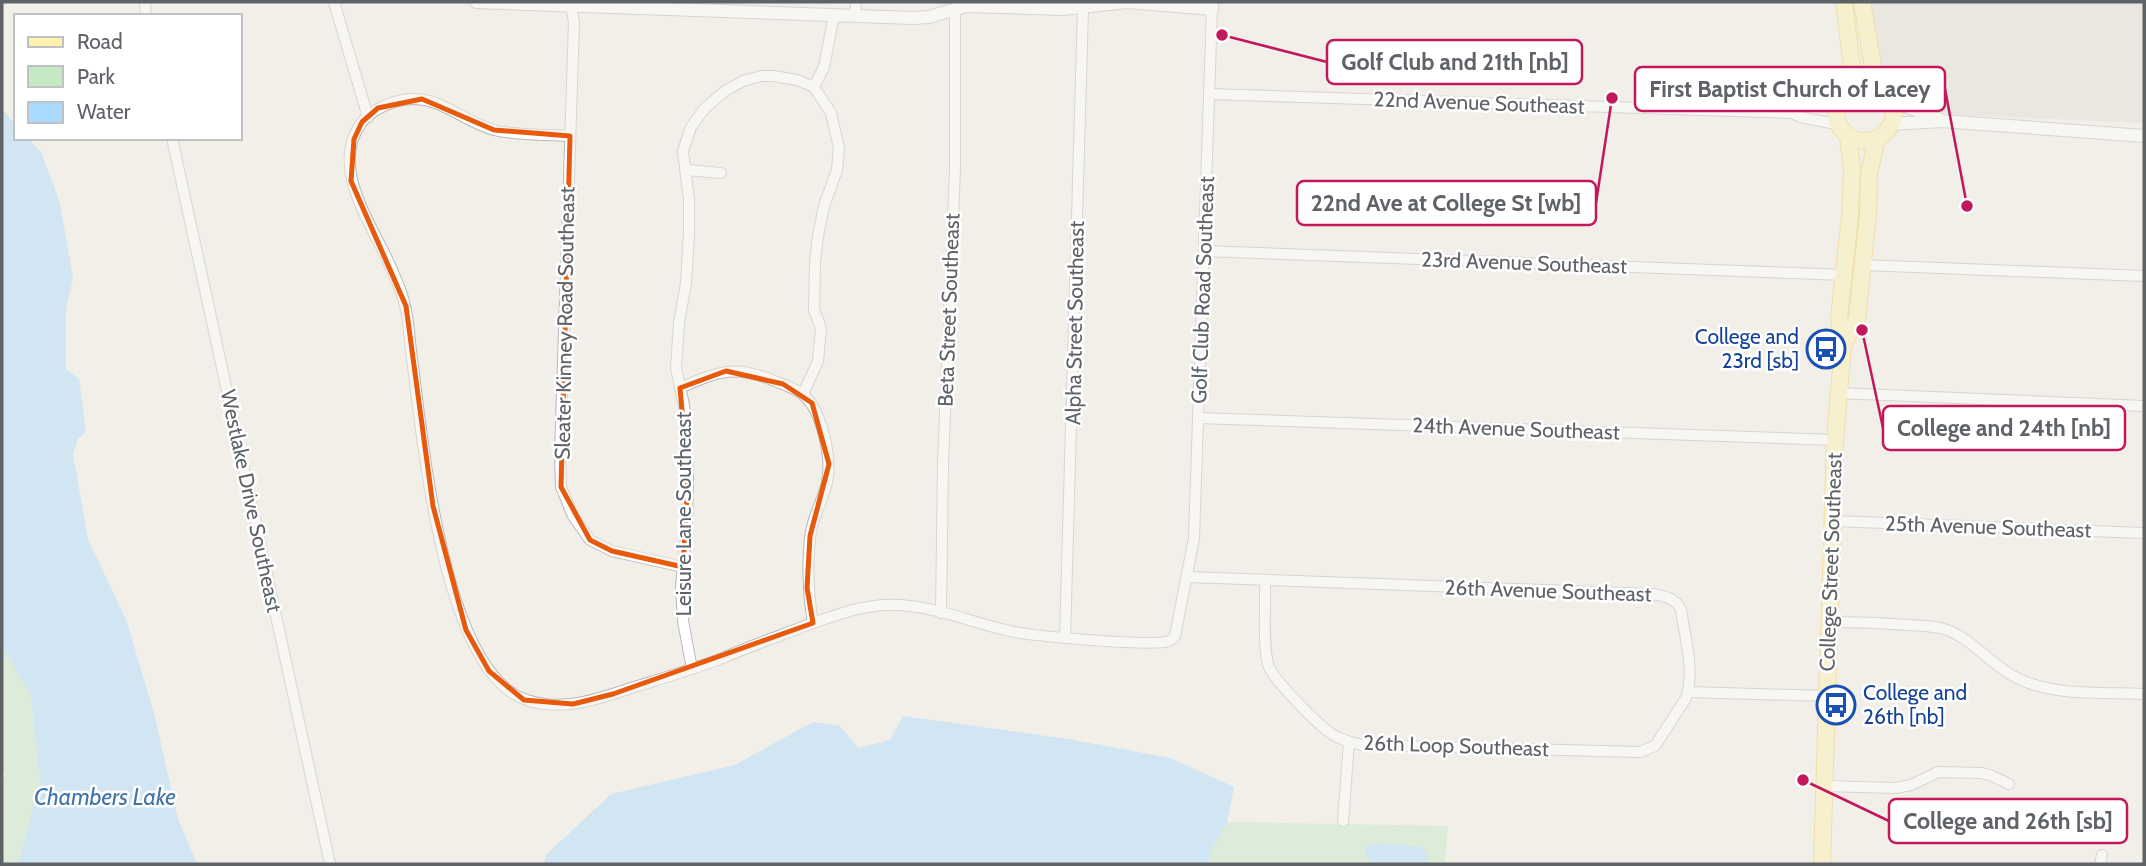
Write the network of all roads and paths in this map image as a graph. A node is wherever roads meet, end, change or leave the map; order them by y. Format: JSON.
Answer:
{"nodes":[{"id":1,"x":334,"y":2,"type":"edge"},
{"id":2,"x":476,"y":2,"type":"edge"},
{"id":3,"x":856,"y":2,"type":"edge"},
{"id":4,"x":1844,"y":2,"type":"edge"},
{"id":5,"x":1862,"y":2,"type":"edge"},
{"id":6,"x":571,"y":4,"type":"edge"},
{"id":7,"x":1212,"y":5,"type":"edge"},
{"id":8,"x":747,"y":7,"type":"edge"},
{"id":9,"x":955,"y":8,"type":"junction"},
{"id":10,"x":1083,"y":8,"type":"junction"},
{"id":11,"x":834,"y":15,"type":"junction"},
{"id":12,"x":855,"y":16,"type":"junction"},
{"id":13,"x":1876,"y":85,"type":"junction"},
{"id":14,"x":814,"y":88,"type":"junction"},
{"id":15,"x":1844,"y":93,"type":"junction"},
{"id":16,"x":1209,"y":94,"type":"junction"},
{"id":17,"x":1892,"y":101,"type":"junction"},
{"id":18,"x":1792,"y":113,"type":"junction"},
{"id":19,"x":368,"y":117,"type":"junction"},
{"id":20,"x":1942,"y":121,"type":"junction"},
{"id":21,"x":1891,"y":124,"type":"junction"},
{"id":22,"x":1844,"y":130,"type":"junction"},
{"id":23,"x":570,"y":135,"type":"junction"},
{"id":24,"x":2144,"y":136,"type":"edge"},
{"id":25,"x":1877,"y":138,"type":"junction"},
{"id":26,"x":172,"y":140,"type":"edge"},
{"id":27,"x":686,"y":170,"type":"junction"},
{"id":28,"x":721,"y":173,"type":"dead end"},
{"id":29,"x":1204,"y":251,"type":"junction"},
{"id":30,"x":1863,"y":265,"type":"junction"},
{"id":31,"x":1845,"y":275,"type":"junction"},
{"id":32,"x":2144,"y":275,"type":"edge"},
{"id":33,"x":1843,"y":345,"type":"junction"},
{"id":34,"x":680,"y":388,"type":"junction"},
{"id":35,"x":1838,"y":393,"type":"junction"},
{"id":36,"x":803,"y":394,"type":"junction"},
{"id":37,"x":2144,"y":406,"type":"edge"},
{"id":38,"x":1198,"y":418,"type":"junction"},
{"id":39,"x":1835,"y":440,"type":"junction"},
{"id":40,"x":1832,"y":521,"type":"junction"},
{"id":41,"x":2144,"y":533,"type":"edge"},
{"id":42,"x":683,"y":567,"type":"junction"},
{"id":43,"x":1187,"y":577,"type":"junction"},
{"id":44,"x":1265,"y":580,"type":"junction"},
{"id":45,"x":941,"y":612,"type":"junction"},
{"id":46,"x":1829,"y":622,"type":"junction"},
{"id":47,"x":813,"y":623,"type":"junction"},
{"id":48,"x":1065,"y":637,"type":"junction"},
{"id":49,"x":692,"y":669,"type":"junction"},
{"id":50,"x":1689,"y":692,"type":"junction"},
{"id":51,"x":2144,"y":694,"type":"edge"},
{"id":52,"x":1827,"y":696,"type":"junction"},
{"id":53,"x":1349,"y":742,"type":"junction"},
{"id":54,"x":2009,"y":785,"type":"dead end"},
{"id":55,"x":1824,"y":786,"type":"junction"},
{"id":56,"x":1343,"y":821,"type":"dead end"},
{"id":57,"x":330,"y":864,"type":"edge"},
{"id":58,"x":1822,"y":864,"type":"edge"}],
"edges":[{"from":1,"to":19,"type":"street"},
{"from":2,"to":6,"type":"street"},
{"from":3,"to":12,"type":"street"},
{"from":4,"to":15,"type":"main road"},
{"from":5,"to":13,"type":"main road"},
{"from":6,"to":8,"type":"street"},
{"from":6,"to":23,"type":"street","name":"Sleater Kinney Road Southeast"},
{"from":7,"to":10,"type":"street"},
{"from":7,"to":16,"type":"street","name":"Golf Club Road Southeast"},
{"from":8,"to":11,"type":"street"},
{"from":9,"to":10,"type":"street"},
{"from":9,"to":12,"type":"street"},
{"from":9,"to":45,"type":"street","name":"Beta Street Southeast"},
{"from":10,"to":48,"type":"street","name":"Alpha Street Southeast"},
{"from":11,"to":12,"type":"street"},
{"from":11,"to":14,"type":"street"},
{"from":13,"to":15,"type":"main road"},
{"from":13,"to":17,"type":"main road"},
{"from":14,"to":27,"type":"street","name":"Leisure Lane Southeast"},
{"from":14,"to":36,"type":"street"},
{"from":15,"to":18,"type":"street","name":"22nd Avenue Southeast"},
{"from":15,"to":22,"type":"main road"},
{"from":16,"to":18,"type":"street","name":"22nd Avenue Southeast"},
{"from":16,"to":29,"type":"street","name":"Golf Club Road Southeast"},
{"from":17,"to":20,"type":"street"},
{"from":17,"to":21,"type":"main road"},
{"from":18,"to":22,"type":"street","name":"22nd Avenue Southeast"},
{"from":19,"to":23,"type":"street"},
{"from":19,"to":49,"type":"street","name":"Golf Club Road Southeast"},
{"from":20,"to":21,"type":"street"},
{"from":20,"to":24,"type":"street"},
{"from":21,"to":25,"type":"main road"},
{"from":22,"to":25,"type":"main road"},
{"from":22,"to":31,"type":"main road","name":"College Street Southeast"},
{"from":23,"to":42,"type":"street","name":"Sleater Kinney Road Southeast"},
{"from":25,"to":30,"type":"main road","name":"College Street Southeast"},
{"from":26,"to":57,"type":"street","name":"Westlake Drive Southeast"},
{"from":27,"to":28,"type":"street"},
{"from":27,"to":34,"type":"street","name":"Leisure Lane Southeast"},
{"from":29,"to":31,"type":"street","name":"23rd Avenue Southeast"},
{"from":29,"to":38,"type":"street","name":"Golf Club Road Southeast"},
{"from":30,"to":32,"type":"street"},
{"from":30,"to":33,"type":"main road","name":"College Street Southeast"},
{"from":31,"to":33,"type":"main road","name":"College Street Southeast"},
{"from":33,"to":35,"type":"main road","name":"College Street Southeast"},
{"from":34,"to":36,"type":"street"},
{"from":34,"to":42,"type":"street","name":"Leisure Lane Southeast"},
{"from":35,"to":37,"type":"street"},
{"from":35,"to":39,"type":"main road","name":"College Street Southeast"},
{"from":36,"to":47,"type":"street"},
{"from":38,"to":39,"type":"street","name":"24th Avenue Southeast"},
{"from":38,"to":43,"type":"street","name":"Golf Club Road Southeast"},
{"from":39,"to":40,"type":"main road","name":"College Street Southeast"},
{"from":40,"to":41,"type":"street","name":"25th Avenue Southeast"},
{"from":40,"to":46,"type":"main road","name":"College Street Southeast"},
{"from":42,"to":49,"type":"street","name":"Leisure Lane Southeast"},
{"from":43,"to":44,"type":"street","name":"26th Avenue Southeast"},
{"from":43,"to":48,"type":"street","name":"Golf Club Road Southeast"},
{"from":44,"to":50,"type":"street","name":"26th Avenue Southeast"},
{"from":44,"to":53,"type":"street","name":"26th Loop Southeast"},
{"from":45,"to":47,"type":"street","name":"Golf Club Road Southeast"},
{"from":45,"to":48,"type":"street","name":"Golf Club Road Southeast"},
{"from":46,"to":51,"type":"street"},
{"from":46,"to":52,"type":"main road","name":"College Street Southeast"},
{"from":47,"to":49,"type":"street","name":"Golf Club Road Southeast"},
{"from":50,"to":52,"type":"street"},
{"from":50,"to":53,"type":"street","name":"26th Loop Southeast"},
{"from":52,"to":55,"type":"main road","name":"College Street Southeast"},
{"from":53,"to":56,"type":"street"},
{"from":54,"to":55,"type":"street"},
{"from":55,"to":58,"type":"main road","name":"College Street Southeast"}]}
